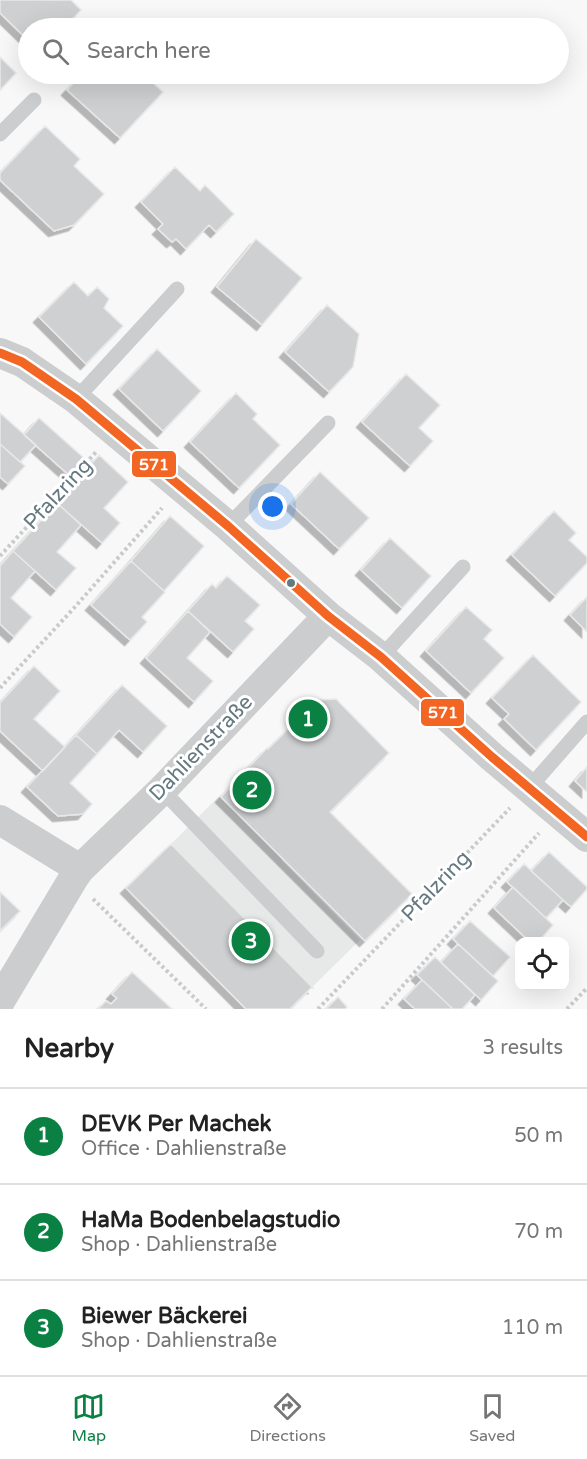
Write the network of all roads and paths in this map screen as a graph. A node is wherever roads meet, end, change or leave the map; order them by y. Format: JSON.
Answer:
{"nodes":[{"id":1,"x":34,"y":100,"type":"dead end"},
{"id":2,"x":0,"y":134,"type":"edge"},
{"id":3,"x":177,"y":289,"type":"dead end"},
{"id":4,"x":0,"y":353,"type":"edge"},
{"id":5,"x":76,"y":399,"type":"junction"},
{"id":6,"x":328,"y":423,"type":"dead end"},
{"id":7,"x":116,"y":432,"type":"junction"},
{"id":8,"x":182,"y":486,"type":"junction"},
{"id":9,"x":228,"y":526,"type":"junction"},
{"id":10,"x":0,"y":556,"type":"edge"},
{"id":11,"x":463,"y":567,"type":"dead end"},
{"id":12,"x":328,"y":616,"type":"junction"},
{"id":13,"x":381,"y":657,"type":"junction"},
{"id":14,"x":0,"y":688,"type":"edge"},
{"id":15,"x":587,"y":722,"type":"edge"},
{"id":16,"x":529,"y":788,"type":"junction"},
{"id":17,"x":162,"y":790,"type":"junction"},
{"id":18,"x":558,"y":812,"type":"junction"},
{"id":19,"x":0,"y":820,"type":"edge"},
{"id":20,"x":587,"y":837,"type":"edge"},
{"id":21,"x":76,"y":874,"type":"junction"},
{"id":22,"x":317,"y":951,"type":"dead end"},
{"id":23,"x":587,"y":988,"type":"edge"},
{"id":24,"x":0,"y":1001,"type":"edge"},
{"id":25,"x":206,"y":1009,"type":"edge"},
{"id":26,"x":318,"y":1009,"type":"edge"},
{"id":27,"x":382,"y":1009,"type":"edge"},
{"id":28,"x":567,"y":1009,"type":"edge"}],
"edges":[{"from":1,"to":2,"type":"lane"},
{"from":3,"to":5,"type":"lane"},
{"from":4,"to":5,"type":"street"},
{"from":5,"to":7,"type":"street"},
{"from":6,"to":9,"type":"lane"},
{"from":7,"to":8,"type":"street"},
{"from":7,"to":10,"type":"path","name":"Pfalzring"},
{"from":8,"to":9,"type":"street"},
{"from":8,"to":14,"type":"path"},
{"from":9,"to":12,"type":"street"},
{"from":11,"to":13,"type":"lane"},
{"from":12,"to":13,"type":"street"},
{"from":12,"to":17,"type":"street","name":"Dahlienstraße"},
{"from":13,"to":16,"type":"street"},
{"from":15,"to":16,"type":"lane"},
{"from":16,"to":18,"type":"street"},
{"from":16,"to":26,"type":"path","name":"Pfalzring"},
{"from":17,"to":21,"type":"street","name":"Dahlienstraße"},
{"from":17,"to":22,"type":"lane"},
{"from":18,"to":20,"type":"street"},
{"from":18,"to":27,"type":"path"},
{"from":19,"to":21,"type":"street"},
{"from":21,"to":24,"type":"street","name":"Dahlienstraße"},
{"from":21,"to":25,"type":"path"},
{"from":23,"to":28,"type":"path"}]}
